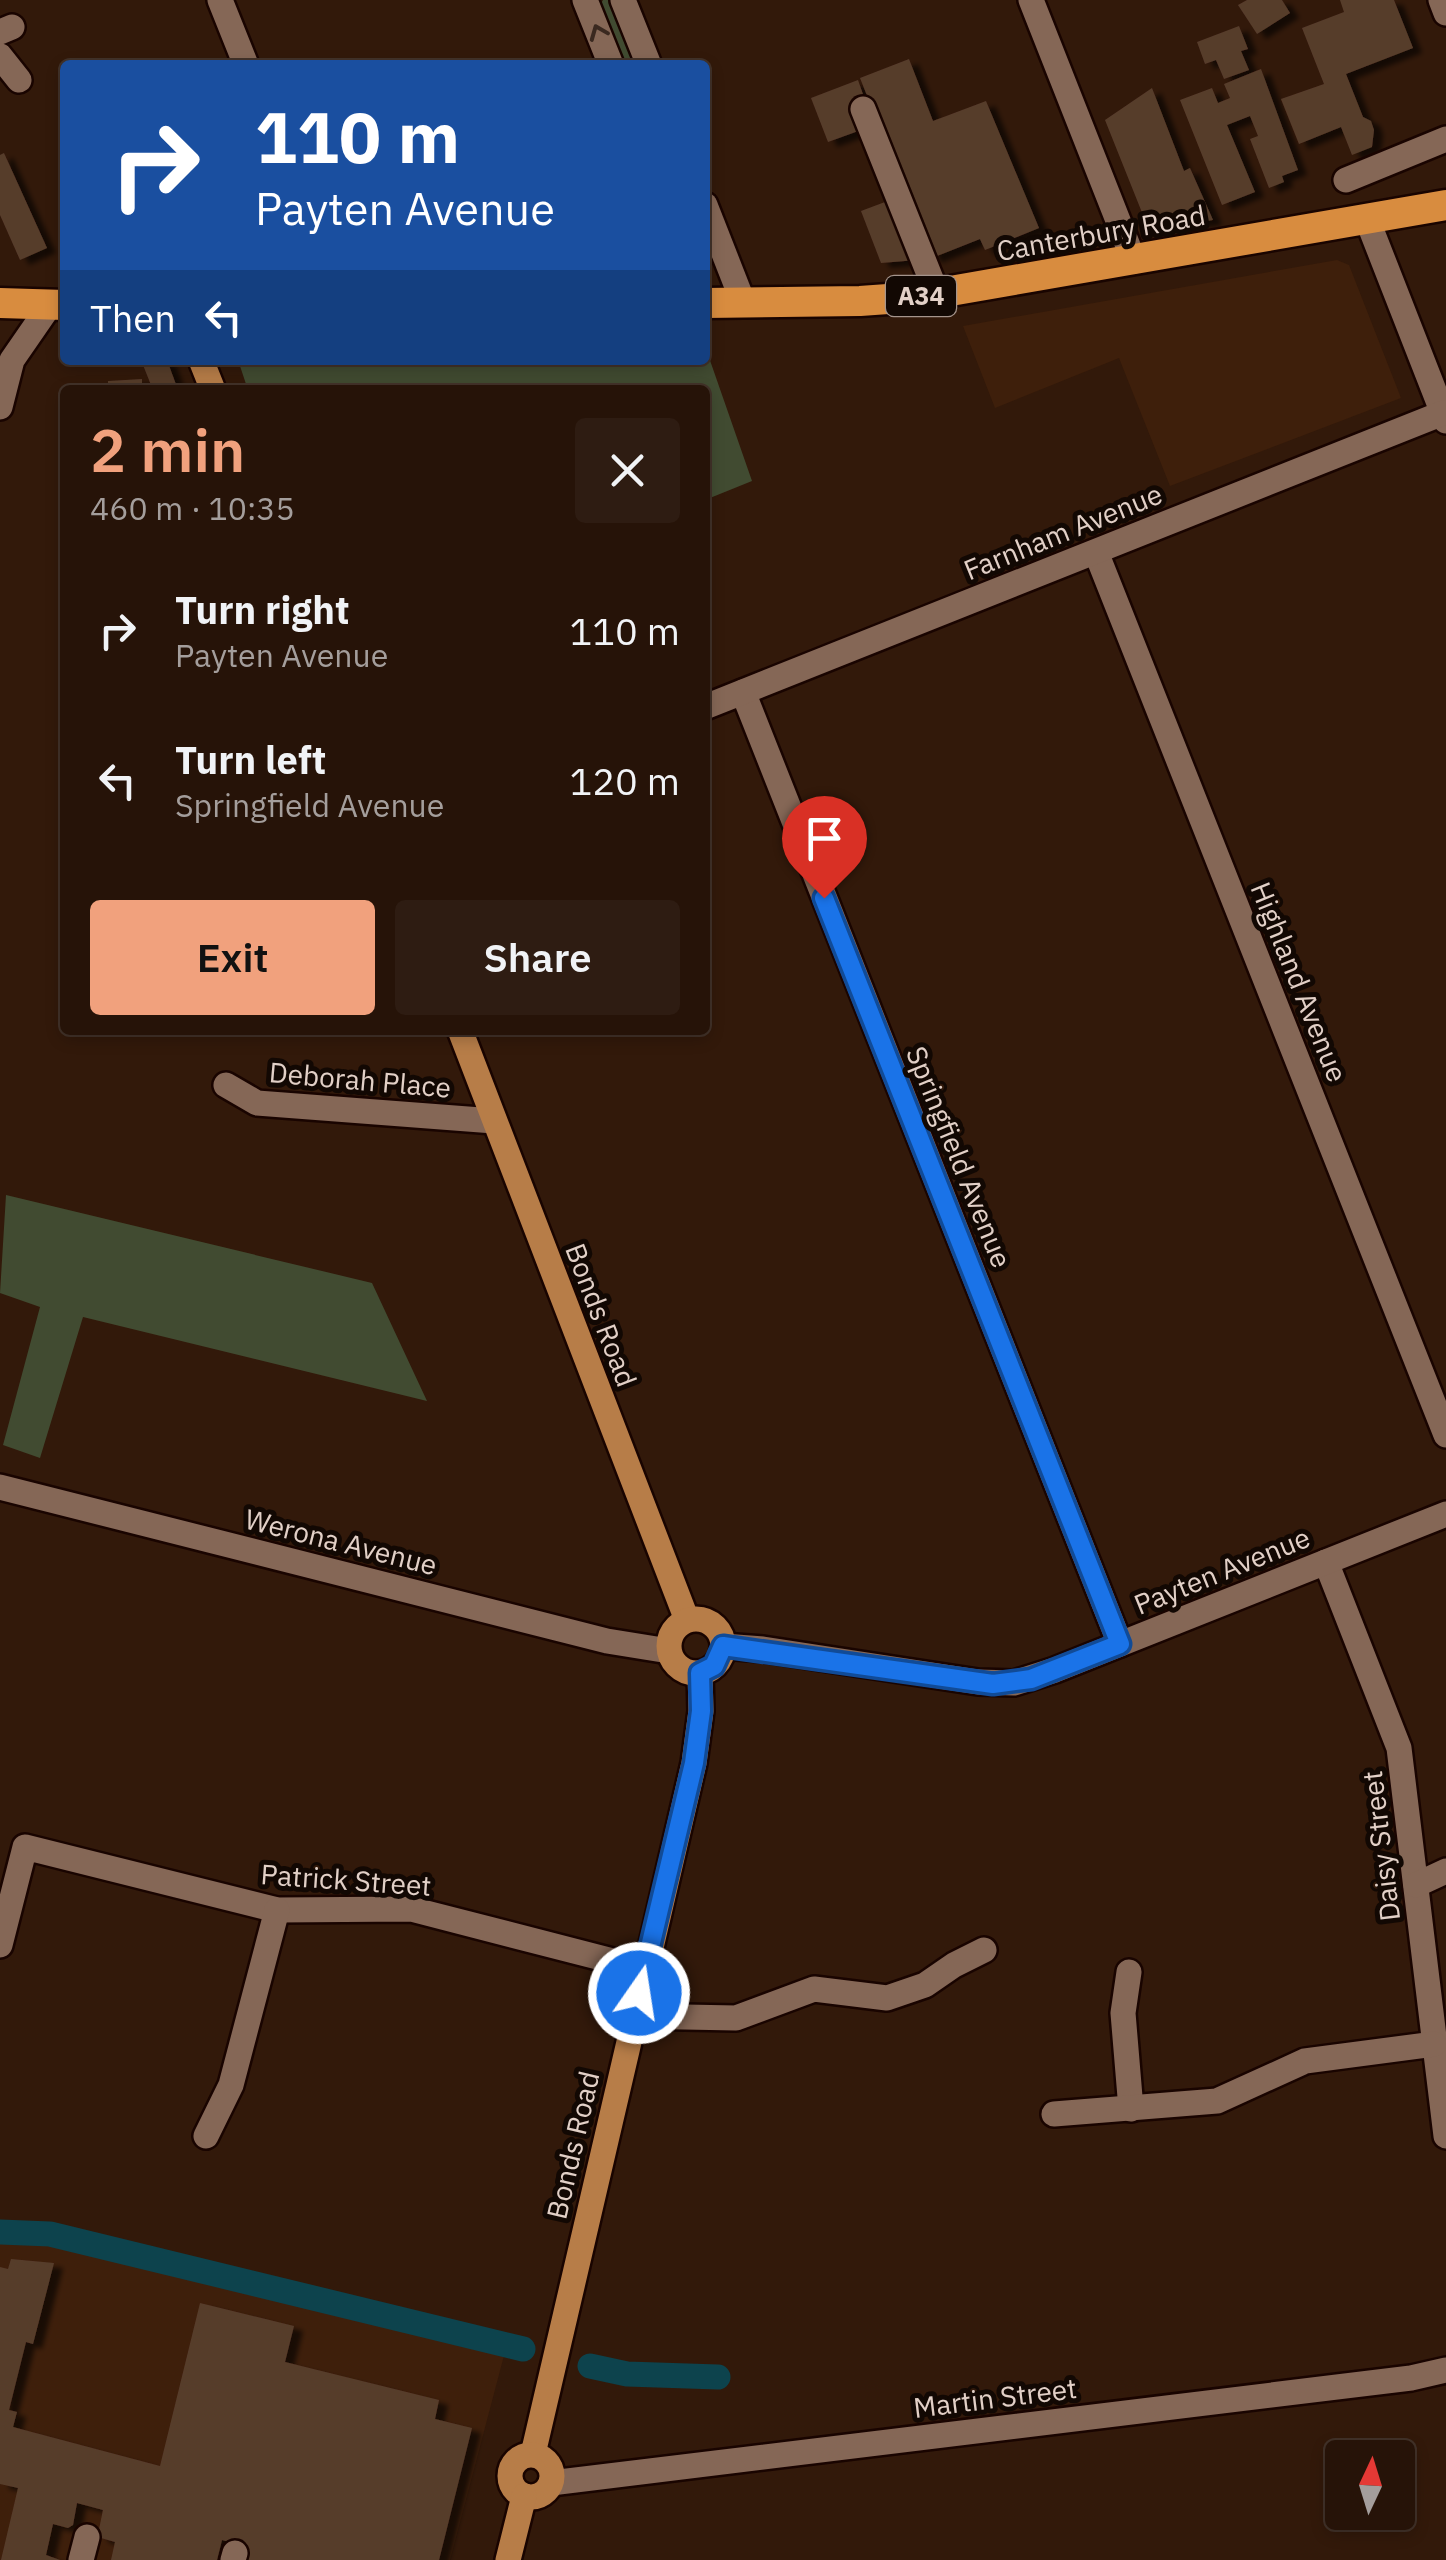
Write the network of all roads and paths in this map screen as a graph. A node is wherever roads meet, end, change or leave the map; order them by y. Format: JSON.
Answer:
{"nodes":[{"id":1,"x":220,"y":0,"type":"edge"},
{"id":2,"x":585,"y":0,"type":"edge"},
{"id":3,"x":623,"y":0,"type":"edge"},
{"id":4,"x":1031,"y":0,"type":"edge"},
{"id":5,"x":1441,"y":0,"type":"edge"},
{"id":6,"x":1446,"y":14,"type":"edge"},
{"id":7,"x":0,"y":56,"type":"edge"},
{"id":8,"x":244,"y":60,"type":"edge"},
{"id":9,"x":609,"y":60,"type":"edge"},
{"id":10,"x":647,"y":60,"type":"edge"},
{"id":11,"x":19,"y":80,"type":"dead end"},
{"id":12,"x":862,"y":109,"type":"dead end"},
{"id":13,"x":1446,"y":139,"type":"edge"},
{"id":14,"x":1346,"y":180,"type":"dead end"},
{"id":15,"x":1446,"y":206,"type":"edge"},
{"id":16,"x":1368,"y":219,"type":"junction"},
{"id":17,"x":712,"y":241,"type":"edge"},
{"id":18,"x":1134,"y":261,"type":"junction"},
{"id":19,"x":937,"y":294,"type":"junction"},
{"id":20,"x":0,"y":302,"type":"edge"},
{"id":21,"x":742,"y":302,"type":"junction"},
{"id":22,"x":710,"y":303,"type":"edge"},
{"id":23,"x":57,"y":305,"type":"edge"},
{"id":24,"x":1439,"y":384,"type":"edge"},
{"id":25,"x":0,"y":407,"type":"edge"},
{"id":26,"x":1444,"y":418,"type":"edge"},
{"id":27,"x":1096,"y":552,"type":"junction"},
{"id":28,"x":743,"y":692,"type":"junction"},
{"id":29,"x":710,"y":705,"type":"edge"},
{"id":30,"x":462,"y":1035,"type":"edge"},
{"id":31,"x":226,"y":1085,"type":"dead end"},
{"id":32,"x":494,"y":1122,"type":"junction"},
{"id":33,"x":1446,"y":1435,"type":"edge"},
{"id":34,"x":0,"y":1486,"type":"edge"},
{"id":35,"x":1446,"y":1514,"type":"edge"},
{"id":36,"x":1326,"y":1562,"type":"junction"},
{"id":37,"x":687,"y":1620,"type":"junction"},
{"id":38,"x":1120,"y":1644,"type":"junction"},
{"id":39,"x":723,"y":1646,"type":"junction"},
{"id":40,"x":669,"y":1651,"type":"junction"},
{"id":41,"x":700,"y":1673,"type":"junction"},
{"id":42,"x":1446,"y":1871,"type":"edge"},
{"id":43,"x":1416,"y":1885,"type":"junction"},
{"id":44,"x":277,"y":1910,"type":"junction"},
{"id":45,"x":0,"y":1944,"type":"edge"},
{"id":46,"x":984,"y":1950,"type":"dead end"},
{"id":47,"x":644,"y":1970,"type":"junction"},
{"id":48,"x":1128,"y":1972,"type":"dead end"},
{"id":49,"x":633,"y":2016,"type":"junction"},
{"id":50,"x":1434,"y":2044,"type":"junction"},
{"id":51,"x":1131,"y":2109,"type":"junction"},
{"id":52,"x":1054,"y":2114,"type":"dead end"},
{"id":53,"x":206,"y":2136,"type":"dead end"},
{"id":54,"x":1446,"y":2136,"type":"edge"},
{"id":55,"x":1446,"y":2370,"type":"edge"},
{"id":56,"x":532,"y":2454,"type":"junction"},
{"id":57,"x":551,"y":2483,"type":"junction"},
{"id":58,"x":524,"y":2496,"type":"junction"},
{"id":59,"x":508,"y":2560,"type":"edge"}],
"edges":[{"from":1,"to":8,"type":"street"},
{"from":9,"to":2,"type":"street","one_way":true},
{"from":3,"to":10,"type":"street"},
{"from":4,"to":18,"type":"street"},
{"from":5,"to":6,"type":"street"},
{"from":7,"to":11,"type":"street"},
{"from":12,"to":19,"type":"street"},
{"from":13,"to":14,"type":"street"},
{"from":15,"to":16,"type":"highway","name":"Canterbury Road","number":"A34"},
{"from":16,"to":18,"type":"highway","name":"Canterbury Road","number":"A34"},
{"from":16,"to":24,"type":"street"},
{"from":17,"to":21,"type":"street"},
{"from":18,"to":19,"type":"highway","name":"Canterbury Road","number":"A34"},
{"from":19,"to":21,"type":"highway","name":"Canterbury Road","number":"A34"},
{"from":20,"to":23,"type":"highway"},
{"from":21,"to":22,"type":"highway","name":"Canterbury Road","number":"A34"},
{"from":23,"to":25,"type":"street"},
{"from":24,"to":26,"type":"street"},
{"from":26,"to":27,"type":"street","name":"Farnham Avenue"},
{"from":27,"to":28,"type":"street","name":"Farnham Avenue"},
{"from":27,"to":33,"type":"street","name":"Highland Avenue"},
{"from":28,"to":29,"type":"street","name":"Farnham Avenue"},
{"from":28,"to":38,"type":"street","name":"Springfield Avenue"},
{"from":30,"to":32,"type":"main road","name":"Bonds Road"},
{"from":31,"to":32,"type":"street","name":"Deborah Place"},
{"from":32,"to":37,"type":"main road","name":"Bonds Road"},
{"from":34,"to":40,"type":"street","name":"Werona Avenue"},
{"from":35,"to":36,"type":"street","name":"Payten Avenue"},
{"from":36,"to":38,"type":"street","name":"Payten Avenue"},
{"from":36,"to":43,"type":"street","name":"Daisy Street"},
{"from":37,"to":39,"type":"main road"},
{"from":37,"to":40,"type":"main road"},
{"from":38,"to":39,"type":"street","name":"Payten Avenue"},
{"from":39,"to":41,"type":"main road"},
{"from":40,"to":41,"type":"main road"},
{"from":41,"to":47,"type":"main road","name":"Bonds Road"},
{"from":42,"to":43,"type":"street"},
{"from":43,"to":50,"type":"street","name":"Daisy Street"},
{"from":44,"to":45,"type":"street","name":"Patrick Street"},
{"from":44,"to":47,"type":"street","name":"Patrick Street"},
{"from":44,"to":53,"type":"street"},
{"from":46,"to":49,"type":"street"},
{"from":47,"to":49,"type":"main road","name":"Bonds Road"},
{"from":48,"to":51,"type":"street"},
{"from":49,"to":56,"type":"main road","name":"Bonds Road"},
{"from":50,"to":51,"type":"street"},
{"from":50,"to":54,"type":"street","name":"Daisy Street"},
{"from":51,"to":52,"type":"street"},
{"from":55,"to":57,"type":"street","name":"Martin Street"},
{"from":56,"to":57,"type":"main road"},
{"from":56,"to":58,"type":"main road"},
{"from":57,"to":58,"type":"main road"},
{"from":58,"to":59,"type":"main road"}]}
